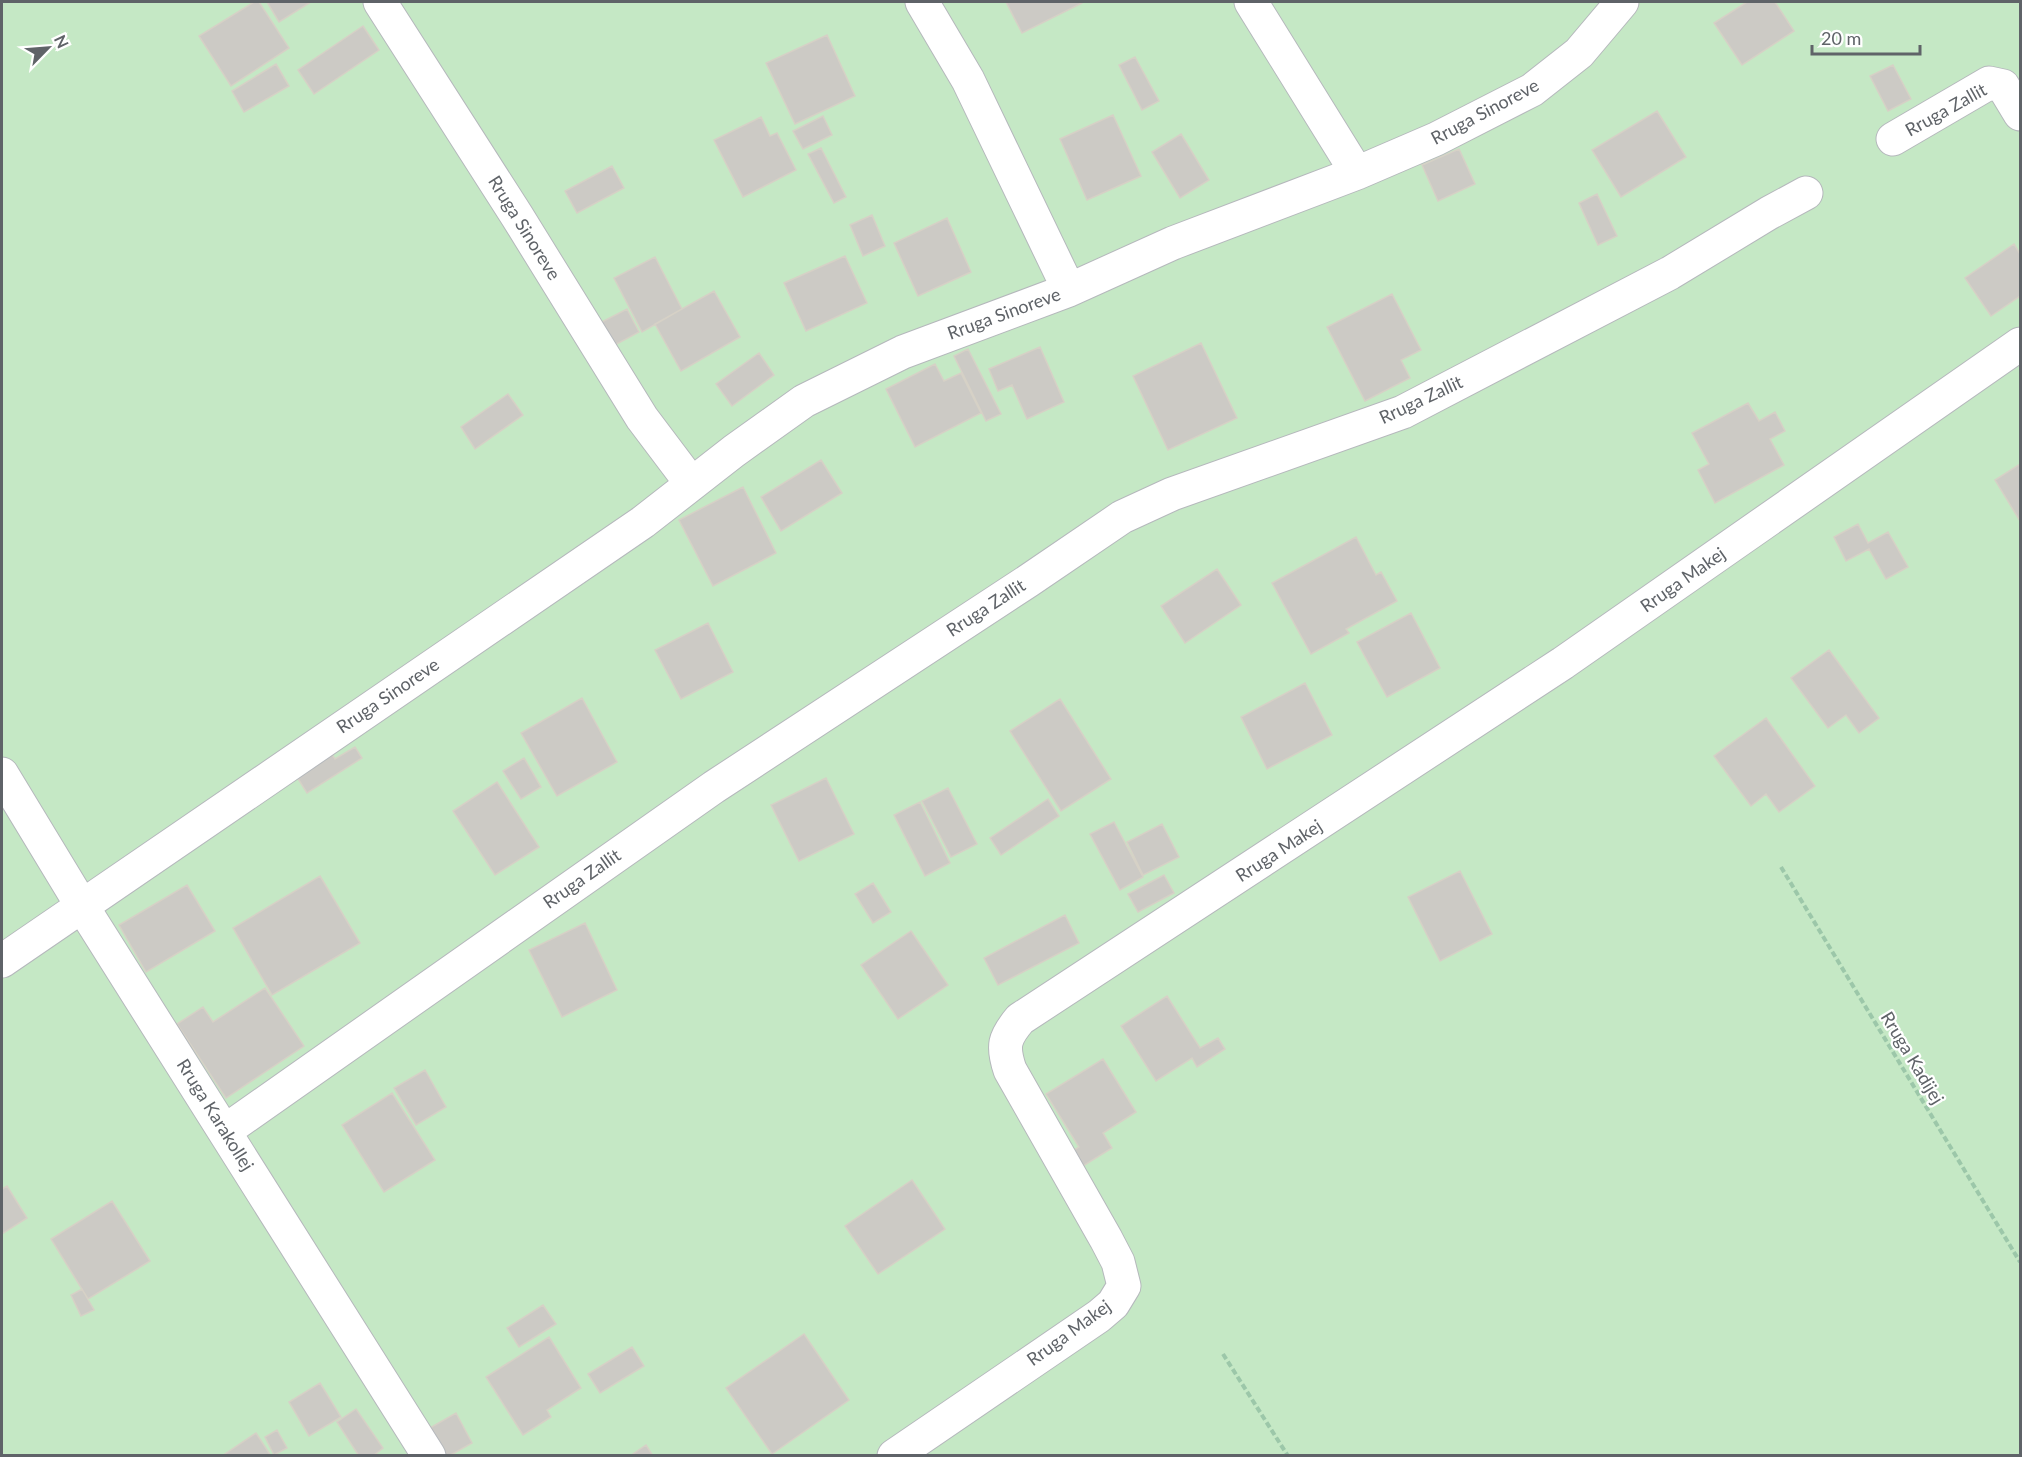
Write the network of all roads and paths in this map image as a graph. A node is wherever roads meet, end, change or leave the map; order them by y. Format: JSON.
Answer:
{"nodes":[{"id":1,"x":380,"y":2,"type":"edge"},
{"id":2,"x":922,"y":2,"type":"edge"},
{"id":3,"x":1251,"y":2,"type":"edge"},
{"id":4,"x":1622,"y":2,"type":"edge"},
{"id":5,"x":2020,"y":114,"type":"edge"},
{"id":6,"x":1893,"y":139,"type":"dead end"},
{"id":7,"x":1357,"y":173,"type":"junction"},
{"id":8,"x":1806,"y":194,"type":"dead end"},
{"id":9,"x":1069,"y":290,"type":"junction"},
{"id":10,"x":2020,"y":344,"type":"edge"},
{"id":11,"x":691,"y":483,"type":"junction"},
{"id":12,"x":2,"y":774,"type":"edge"},
{"id":13,"x":1781,"y":867,"type":"dead end"},
{"id":14,"x":82,"y":906,"type":"junction"},
{"id":15,"x":2,"y":961,"type":"edge"},
{"id":16,"x":225,"y":1131,"type":"junction"},
{"id":17,"x":2020,"y":1262,"type":"edge"},
{"id":18,"x":1223,"y":1354,"type":"dead end"},
{"id":19,"x":429,"y":1455,"type":"edge"},
{"id":20,"x":894,"y":1455,"type":"edge"},
{"id":21,"x":1288,"y":1455,"type":"edge"}],
"edges":[{"from":1,"to":11,"type":"street","name":"Rruga Sinoreve"},
{"from":2,"to":9,"type":"street","name":"Rruga Sinoreve"},
{"from":3,"to":7,"type":"street"},
{"from":4,"to":7,"type":"street","name":"Rruga Sinoreve"},
{"from":5,"to":6,"type":"street","name":"Rruga Zallit"},
{"from":7,"to":9,"type":"street","name":"Rruga Sinoreve"},
{"from":8,"to":16,"type":"street","name":"Rruga Zallit"},
{"from":9,"to":11,"type":"street","name":"Rruga Sinoreve"},
{"from":10,"to":20,"type":"street","name":"Rruga Makej"},
{"from":11,"to":14,"type":"street","name":"Rruga Sinoreve"},
{"from":12,"to":14,"type":"street","name":"Rruga Karakollej"},
{"from":13,"to":17,"type":"path","name":"Rruga Kadijej"},
{"from":14,"to":15,"type":"street","name":"Rruga Sinoreve"},
{"from":14,"to":16,"type":"street","name":"Rruga Karakollej"},
{"from":16,"to":19,"type":"street","name":"Rruga Karakollej"},
{"from":18,"to":21,"type":"path"}]}
